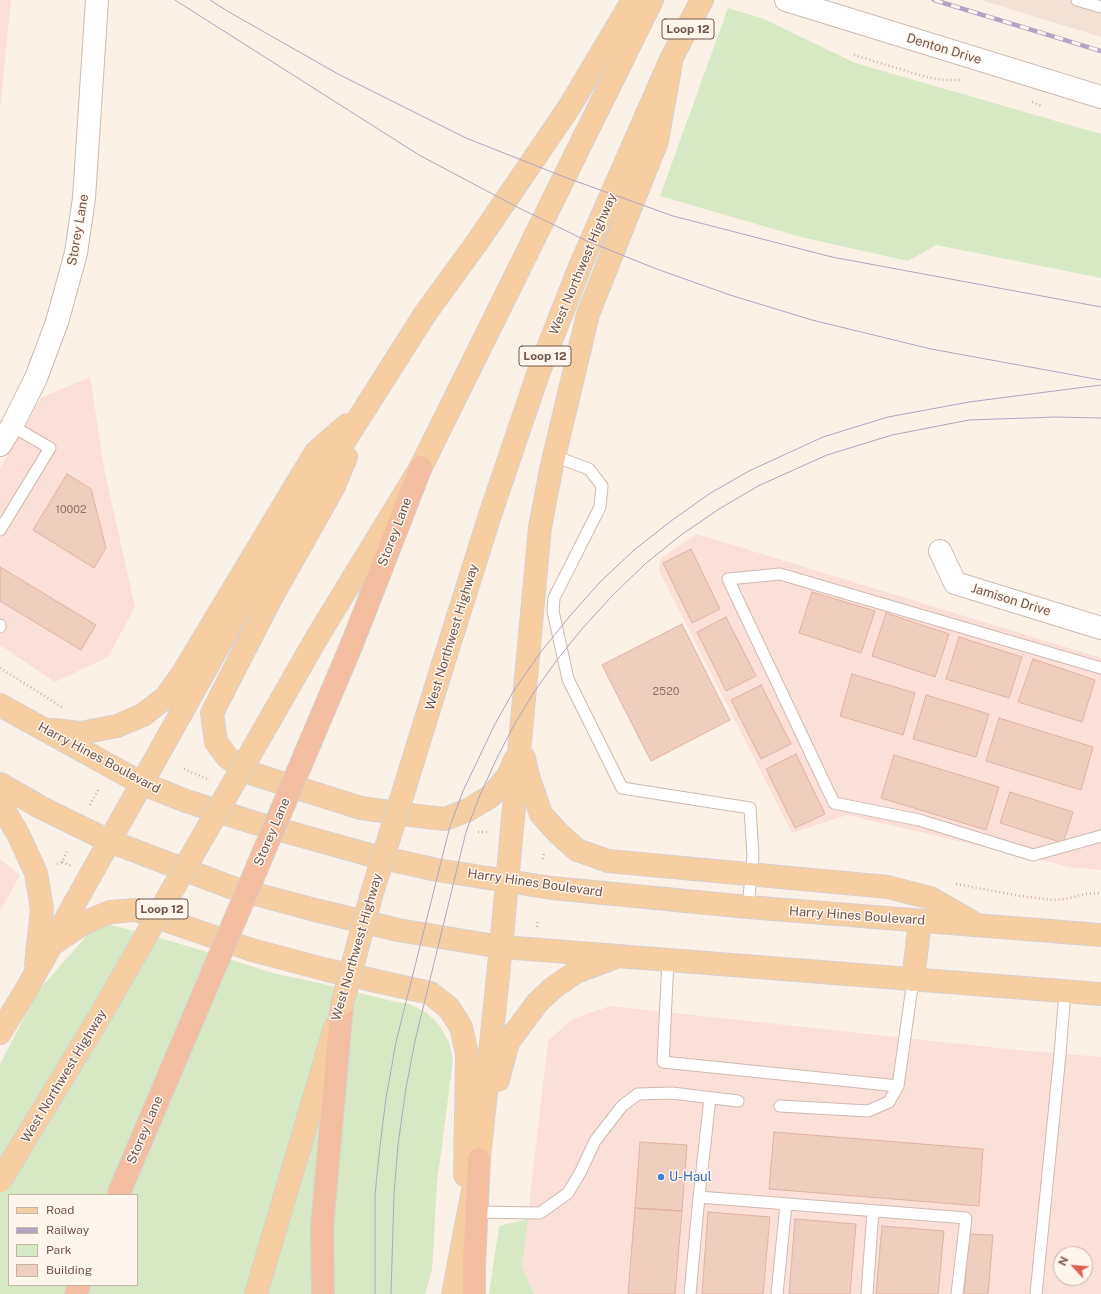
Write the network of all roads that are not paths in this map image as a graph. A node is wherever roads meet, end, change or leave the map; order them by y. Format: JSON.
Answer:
{"nodes":[{"id":1,"x":97,"y":0,"type":"edge"},
{"id":2,"x":633,"y":0,"type":"edge"},
{"id":3,"x":652,"y":0,"type":"edge"},
{"id":4,"x":702,"y":0,"type":"edge"},
{"id":5,"x":1077,"y":0,"type":"edge"},
{"id":6,"x":789,"y":1,"type":"edge"},
{"id":7,"x":1101,"y":7,"type":"edge"},
{"id":8,"x":672,"y":57,"type":"junction"},
{"id":9,"x":1101,"y":97,"type":"edge"},
{"id":10,"x":364,"y":412,"type":"junction"},
{"id":11,"x":12,"y":426,"type":"junction"},
{"id":12,"x":0,"y":445,"type":"edge"},
{"id":13,"x":554,"y":456,"type":"junction"},
{"id":14,"x":421,"y":467,"type":"junction"},
{"id":15,"x":0,"y":530,"type":"edge"},
{"id":16,"x":940,"y":552,"type":"dead end"},
{"id":17,"x":1101,"y":628,"type":"edge"},
{"id":18,"x":1101,"y":668,"type":"edge"},
{"id":19,"x":0,"y":705,"type":"edge"},
{"id":20,"x":42,"y":728,"type":"junction"},
{"id":21,"x":520,"y":747,"type":"junction"},
{"id":22,"x":141,"y":783,"type":"junction"},
{"id":23,"x":0,"y":784,"type":"edge"},
{"id":24,"x":0,"y":803,"type":"edge"},
{"id":25,"x":1101,"y":836,"type":"edge"},
{"id":26,"x":108,"y":841,"type":"junction"},
{"id":27,"x":751,"y":875,"type":"junction"},
{"id":28,"x":508,"y":880,"type":"junction"},
{"id":29,"x":748,"y":907,"type":"junction"},
{"id":30,"x":920,"y":921,"type":"junction"},
{"id":31,"x":976,"y":925,"type":"junction"},
{"id":32,"x":1101,"y":935,"type":"edge"},
{"id":33,"x":51,"y":944,"type":"junction"},
{"id":34,"x":501,"y":946,"type":"junction"},
{"id":35,"x":617,"y":956,"type":"junction"},
{"id":36,"x":668,"y":960,"type":"junction"},
{"id":37,"x":36,"y":972,"type":"junction"},
{"id":38,"x":913,"y":980,"type":"junction"},
{"id":39,"x":1065,"y":992,"type":"junction"},
{"id":40,"x":1101,"y":994,"type":"edge"},
{"id":41,"x":342,"y":1004,"type":"junction"},
{"id":42,"x":0,"y":1033,"type":"edge"},
{"id":43,"x":898,"y":1086,"type":"junction"},
{"id":44,"x":710,"y":1098,"type":"junction"},
{"id":45,"x":738,"y":1102,"type":"dead end"},
{"id":46,"x":780,"y":1106,"type":"dead end"},
{"id":47,"x":480,"y":1150,"type":"junction"},
{"id":48,"x":0,"y":1181,"type":"edge"},
{"id":49,"x":118,"y":1194,"type":"edge"},
{"id":50,"x":699,"y":1197,"type":"junction"},
{"id":51,"x":786,"y":1204,"type":"junction"},
{"id":52,"x":873,"y":1211,"type":"junction"},
{"id":53,"x":470,"y":1212,"type":"junction"},
{"id":54,"x":256,"y":1294,"type":"edge"},
{"id":55,"x":323,"y":1294,"type":"edge"},
{"id":56,"x":453,"y":1294,"type":"edge"},
{"id":57,"x":474,"y":1294,"type":"edge"},
{"id":58,"x":690,"y":1294,"type":"edge"},
{"id":59,"x":777,"y":1294,"type":"edge"},
{"id":60,"x":867,"y":1294,"type":"edge"},
{"id":61,"x":957,"y":1294,"type":"edge"},
{"id":62,"x":1036,"y":1294,"type":"edge"}],
"edges":[{"from":1,"to":11,"type":"street","name":"Storey Lane"},
{"from":2,"to":10,"type":"main road"},
{"from":3,"to":14,"type":"main road","name":"West Northwest Highway","number":"Loop 12"},
{"from":4,"to":8,"type":"main road","name":"West Northwest Highway","number":"Loop 12"},
{"from":5,"to":7,"type":"lane"},
{"from":6,"to":9,"type":"street","name":"Denton Drive"},
{"from":8,"to":13,"type":"main road"},
{"from":8,"to":41,"type":"main road","name":"West Northwest Highway","number":"Loop 12","bridge":true},
{"from":10,"to":20,"type":"main road"},
{"from":10,"to":21,"type":"main road"},
{"from":10,"to":22,"type":"main road"},
{"from":11,"to":12,"type":"street","name":"Storey Lane"},
{"from":11,"to":15,"type":"lane"},
{"from":13,"to":21,"type":"main road"},
{"from":13,"to":27,"type":"lane"},
{"from":14,"to":48,"type":"main road","name":"West Northwest Highway","number":"Loop 12","bridge":true},
{"from":14,"to":49,"type":"highway","name":"Storey Lane","bridge":true},
{"from":16,"to":17,"type":"street","name":"Jamison Drive"},
{"from":18,"to":25,"type":"lane"},
{"from":19,"to":20,"type":"main road","name":"Harry Hines Boulevard"},
{"from":20,"to":22,"type":"main road","name":"Harry Hines Boulevard"},
{"from":21,"to":27,"type":"main road"},
{"from":21,"to":28,"type":"main road"},
{"from":22,"to":26,"type":"main road"},
{"from":22,"to":28,"type":"main road","name":"Harry Hines Boulevard"},
{"from":23,"to":26,"type":"main road"},
{"from":24,"to":37,"type":"main road"},
{"from":26,"to":33,"type":"main road"},
{"from":26,"to":34,"type":"main road"},
{"from":27,"to":29,"type":"lane"},
{"from":27,"to":31,"type":"main road"},
{"from":28,"to":29,"type":"main road","name":"Harry Hines Boulevard"},
{"from":28,"to":34,"type":"main road"},
{"from":29,"to":30,"type":"main road","name":"Harry Hines Boulevard"},
{"from":30,"to":31,"type":"main road","name":"Harry Hines Boulevard"},
{"from":30,"to":38,"type":"main road"},
{"from":31,"to":32,"type":"main road","name":"Harry Hines Boulevard"},
{"from":33,"to":37,"type":"main road"},
{"from":33,"to":53,"type":"main road"},
{"from":34,"to":35,"type":"main road"},
{"from":34,"to":47,"type":"main road"},
{"from":35,"to":36,"type":"main road"},
{"from":35,"to":47,"type":"main road"},
{"from":36,"to":38,"type":"main road"},
{"from":36,"to":43,"type":"lane"},
{"from":37,"to":42,"type":"main road"},
{"from":38,"to":39,"type":"main road"},
{"from":38,"to":43,"type":"lane"},
{"from":39,"to":40,"type":"main road"},
{"from":39,"to":62,"type":"lane"},
{"from":41,"to":54,"type":"main road","name":"West Northwest Highway","number":"Loop 12"},
{"from":41,"to":55,"type":"highway"},
{"from":43,"to":46,"type":"lane"},
{"from":44,"to":45,"type":"lane"},
{"from":44,"to":50,"type":"lane"},
{"from":44,"to":53,"type":"lane"},
{"from":47,"to":53,"type":"highway"},
{"from":50,"to":51,"type":"lane"},
{"from":50,"to":58,"type":"lane"},
{"from":51,"to":52,"type":"lane"},
{"from":51,"to":59,"type":"lane"},
{"from":52,"to":60,"type":"lane"},
{"from":52,"to":61,"type":"lane"},
{"from":53,"to":56,"type":"main road"},
{"from":53,"to":57,"type":"highway"}]}
